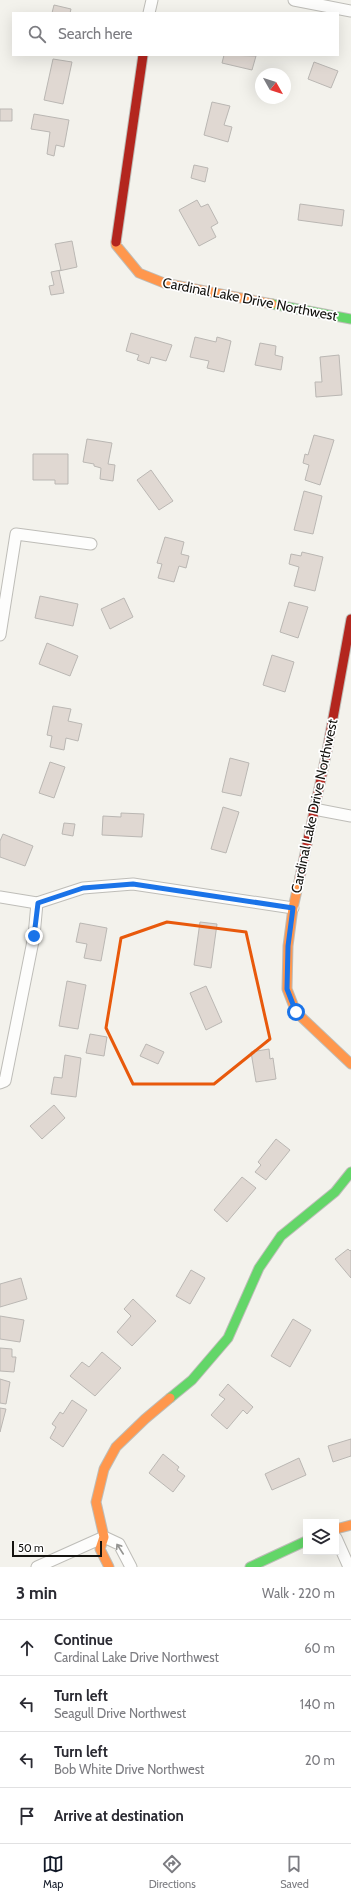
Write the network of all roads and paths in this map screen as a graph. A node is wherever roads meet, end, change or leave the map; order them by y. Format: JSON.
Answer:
{"nodes":[{"id":1,"x":152,"y":0,"type":"edge"},
{"id":2,"x":294,"y":0,"type":"edge"},
{"id":3,"x":351,"y":11,"type":"edge"},
{"id":4,"x":149,"y":12,"type":"edge"},
{"id":5,"x":143,"y":56,"type":"edge"},
{"id":6,"x":351,"y":319,"type":"edge"},
{"id":7,"x":91,"y":544,"type":"dead end"},
{"id":8,"x":351,"y":619,"type":"edge"},
{"id":9,"x":0,"y":635,"type":"edge"},
{"id":10,"x":314,"y":809,"type":"junction"},
{"id":11,"x":351,"y":816,"type":"edge"},
{"id":12,"x":0,"y":897,"type":"edge"},
{"id":13,"x":38,"y":903,"type":"junction"},
{"id":14,"x":293,"y":908,"type":"junction"},
{"id":15,"x":351,"y":1064,"type":"edge"},
{"id":16,"x":0,"y":1084,"type":"edge"},
{"id":17,"x":351,"y":1172,"type":"edge"},
{"id":18,"x":351,"y":1525,"type":"edge"},
{"id":19,"x":339,"y":1529,"type":"edge"},
{"id":20,"x":104,"y":1537,"type":"junction"},
{"id":21,"x":303,"y":1542,"type":"edge"},
{"id":22,"x":339,"y":1545,"type":"edge"},
{"id":23,"x":37,"y":1567,"type":"edge"},
{"id":24,"x":109,"y":1567,"type":"edge"},
{"id":25,"x":130,"y":1567,"type":"edge"},
{"id":26,"x":250,"y":1567,"type":"edge"},
{"id":27,"x":349,"y":1567,"type":"edge"}],
"edges":[{"from":1,"to":4,"type":"street"},
{"from":2,"to":3,"type":"street"},
{"from":5,"to":6,"type":"street","name":"Cardinal Lake Drive Northwest"},
{"from":7,"to":9,"type":"street"},
{"from":8,"to":10,"type":"street","name":"Cardinal Lake Drive Northwest"},
{"from":10,"to":11,"type":"street"},
{"from":10,"to":14,"type":"street","name":"Cardinal Lake Drive Northwest"},
{"from":12,"to":13,"type":"street"},
{"from":13,"to":14,"type":"street"},
{"from":13,"to":16,"type":"street"},
{"from":14,"to":15,"type":"street","name":"Cardinal Lake Drive Northwest"},
{"from":17,"to":20,"type":"street"},
{"from":18,"to":19,"type":"street"},
{"from":20,"to":23,"type":"street"},
{"from":20,"to":24,"type":"street"},
{"from":25,"to":20,"type":"street","one_way":true},
{"from":21,"to":26,"type":"street"},
{"from":22,"to":27,"type":"street"}]}
